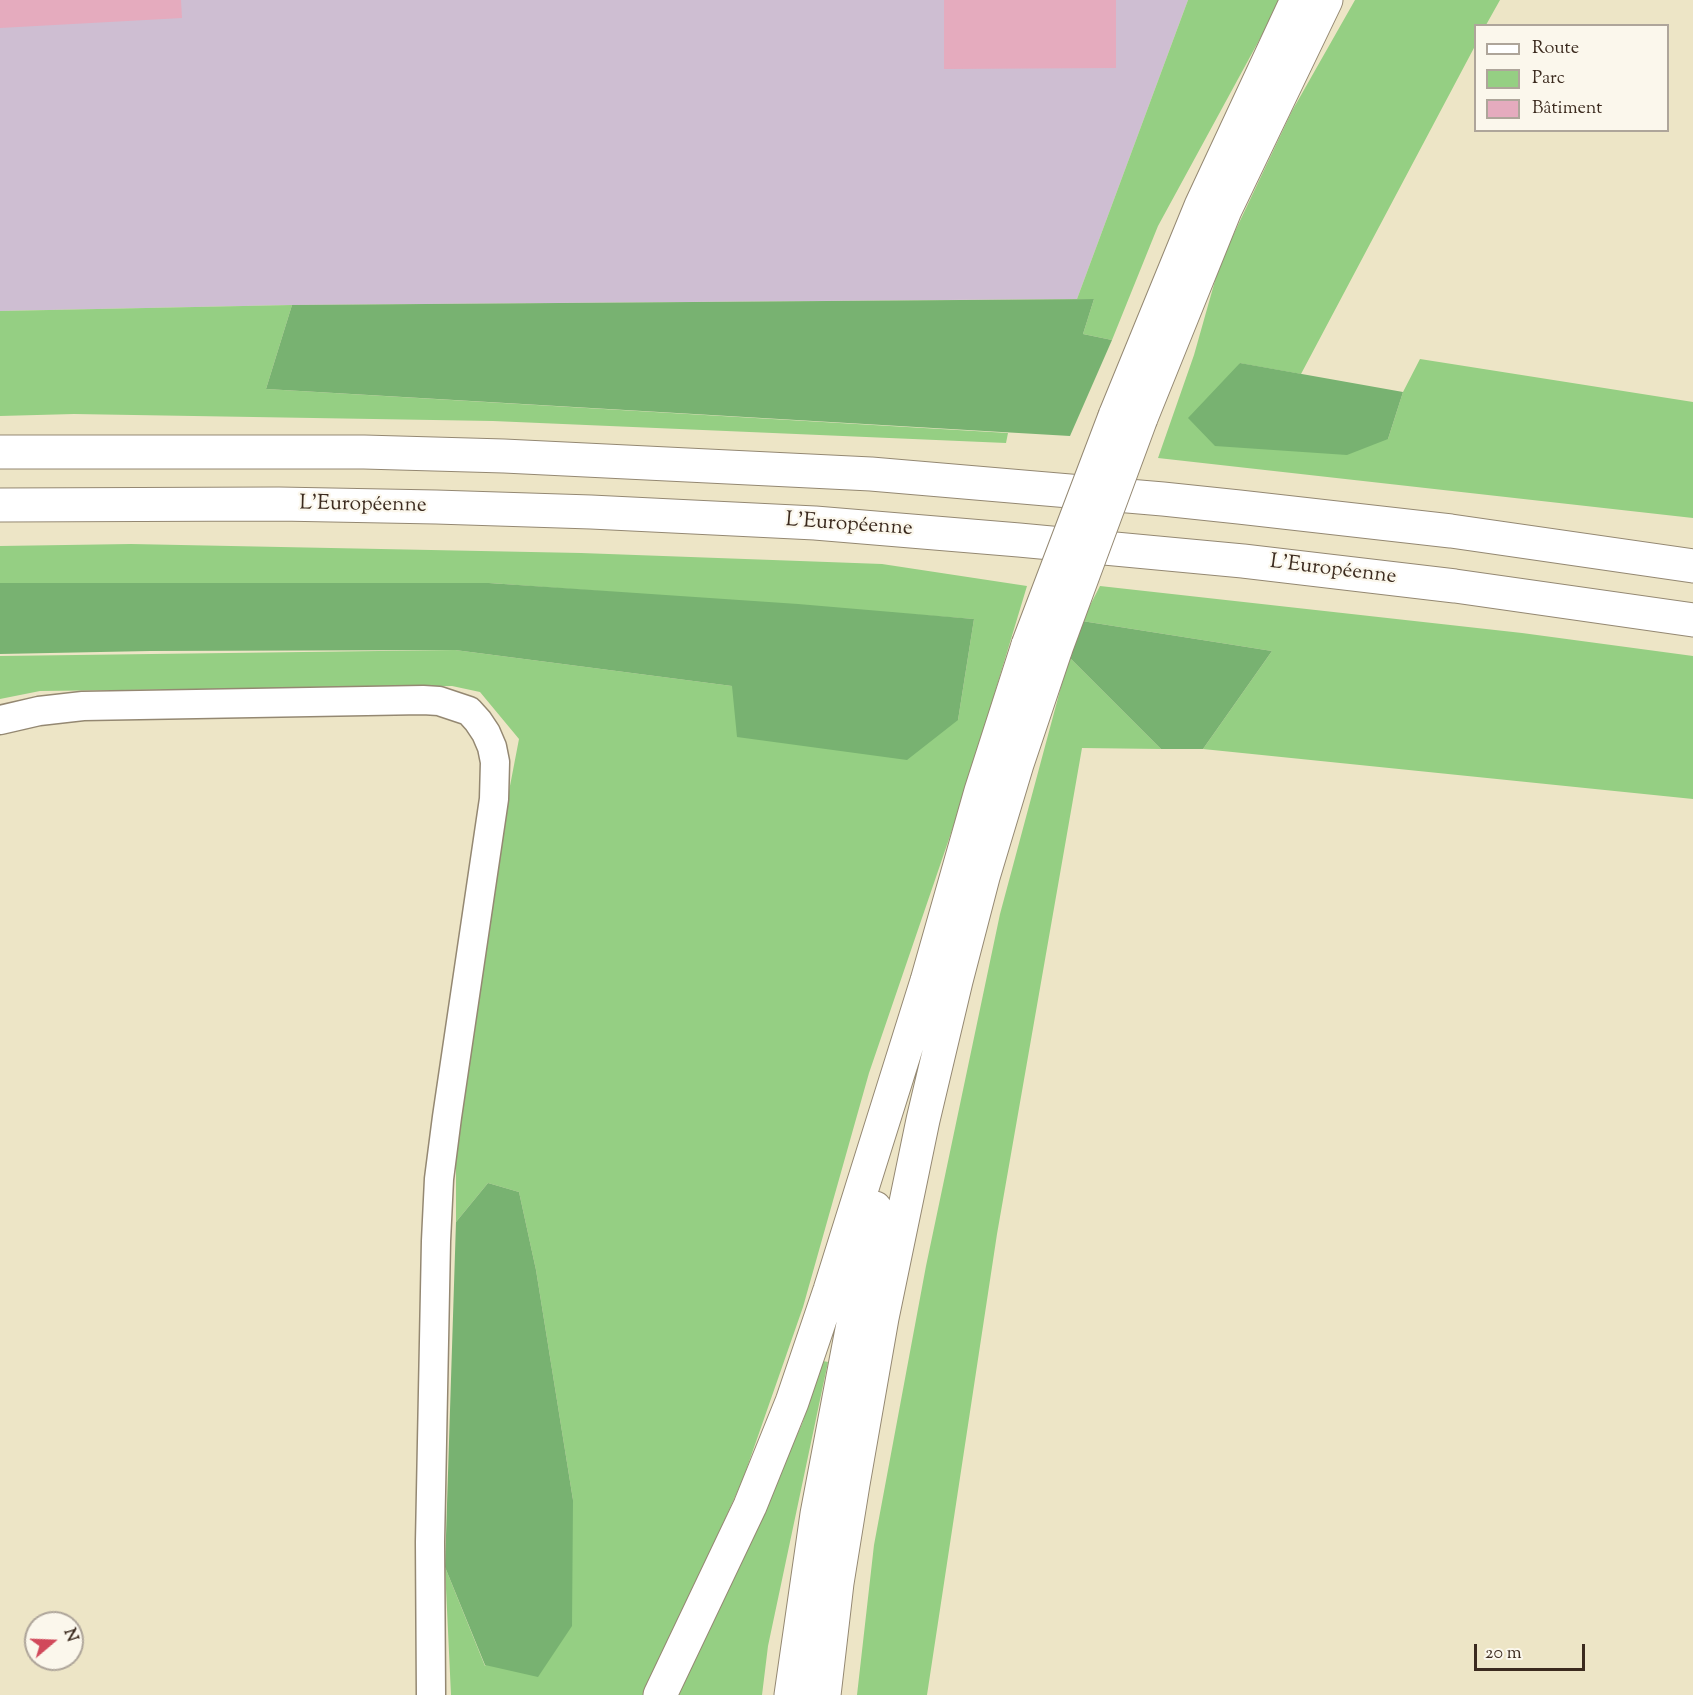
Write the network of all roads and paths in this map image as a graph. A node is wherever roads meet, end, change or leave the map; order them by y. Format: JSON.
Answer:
{"nodes":[{"id":1,"x":1298,"y":0,"type":"edge"},
{"id":2,"x":1326,"y":0,"type":"edge"},
{"id":3,"x":1128,"y":417,"type":"junction"},
{"id":4,"x":0,"y":452,"type":"edge"},
{"id":5,"x":0,"y":506,"type":"edge"},
{"id":6,"x":1693,"y":566,"type":"edge"},
{"id":7,"x":1693,"y":620,"type":"edge"},
{"id":8,"x":1042,"y":646,"type":"junction"},
{"id":9,"x":0,"y":720,"type":"edge"},
{"id":10,"x":927,"y":981,"type":"junction"},
{"id":11,"x":431,"y":1695,"type":"edge"},
{"id":12,"x":660,"y":1695,"type":"edge"},
{"id":13,"x":791,"y":1695,"type":"edge"},
{"id":14,"x":824,"y":1695,"type":"edge"}],
"edges":[{"from":1,"to":3,"type":"highway"},
{"from":2,"to":3,"type":"highway"},
{"from":3,"to":8,"type":"highway","bridge":true},
{"from":4,"to":6,"type":"highway"},
{"from":5,"to":7,"type":"highway","name":"L'Européenne"},
{"from":8,"to":10,"type":"highway"},
{"from":8,"to":14,"type":"highway"},
{"from":9,"to":11,"type":"street"},
{"from":10,"to":12,"type":"highway"},
{"from":10,"to":13,"type":"highway"}]}
